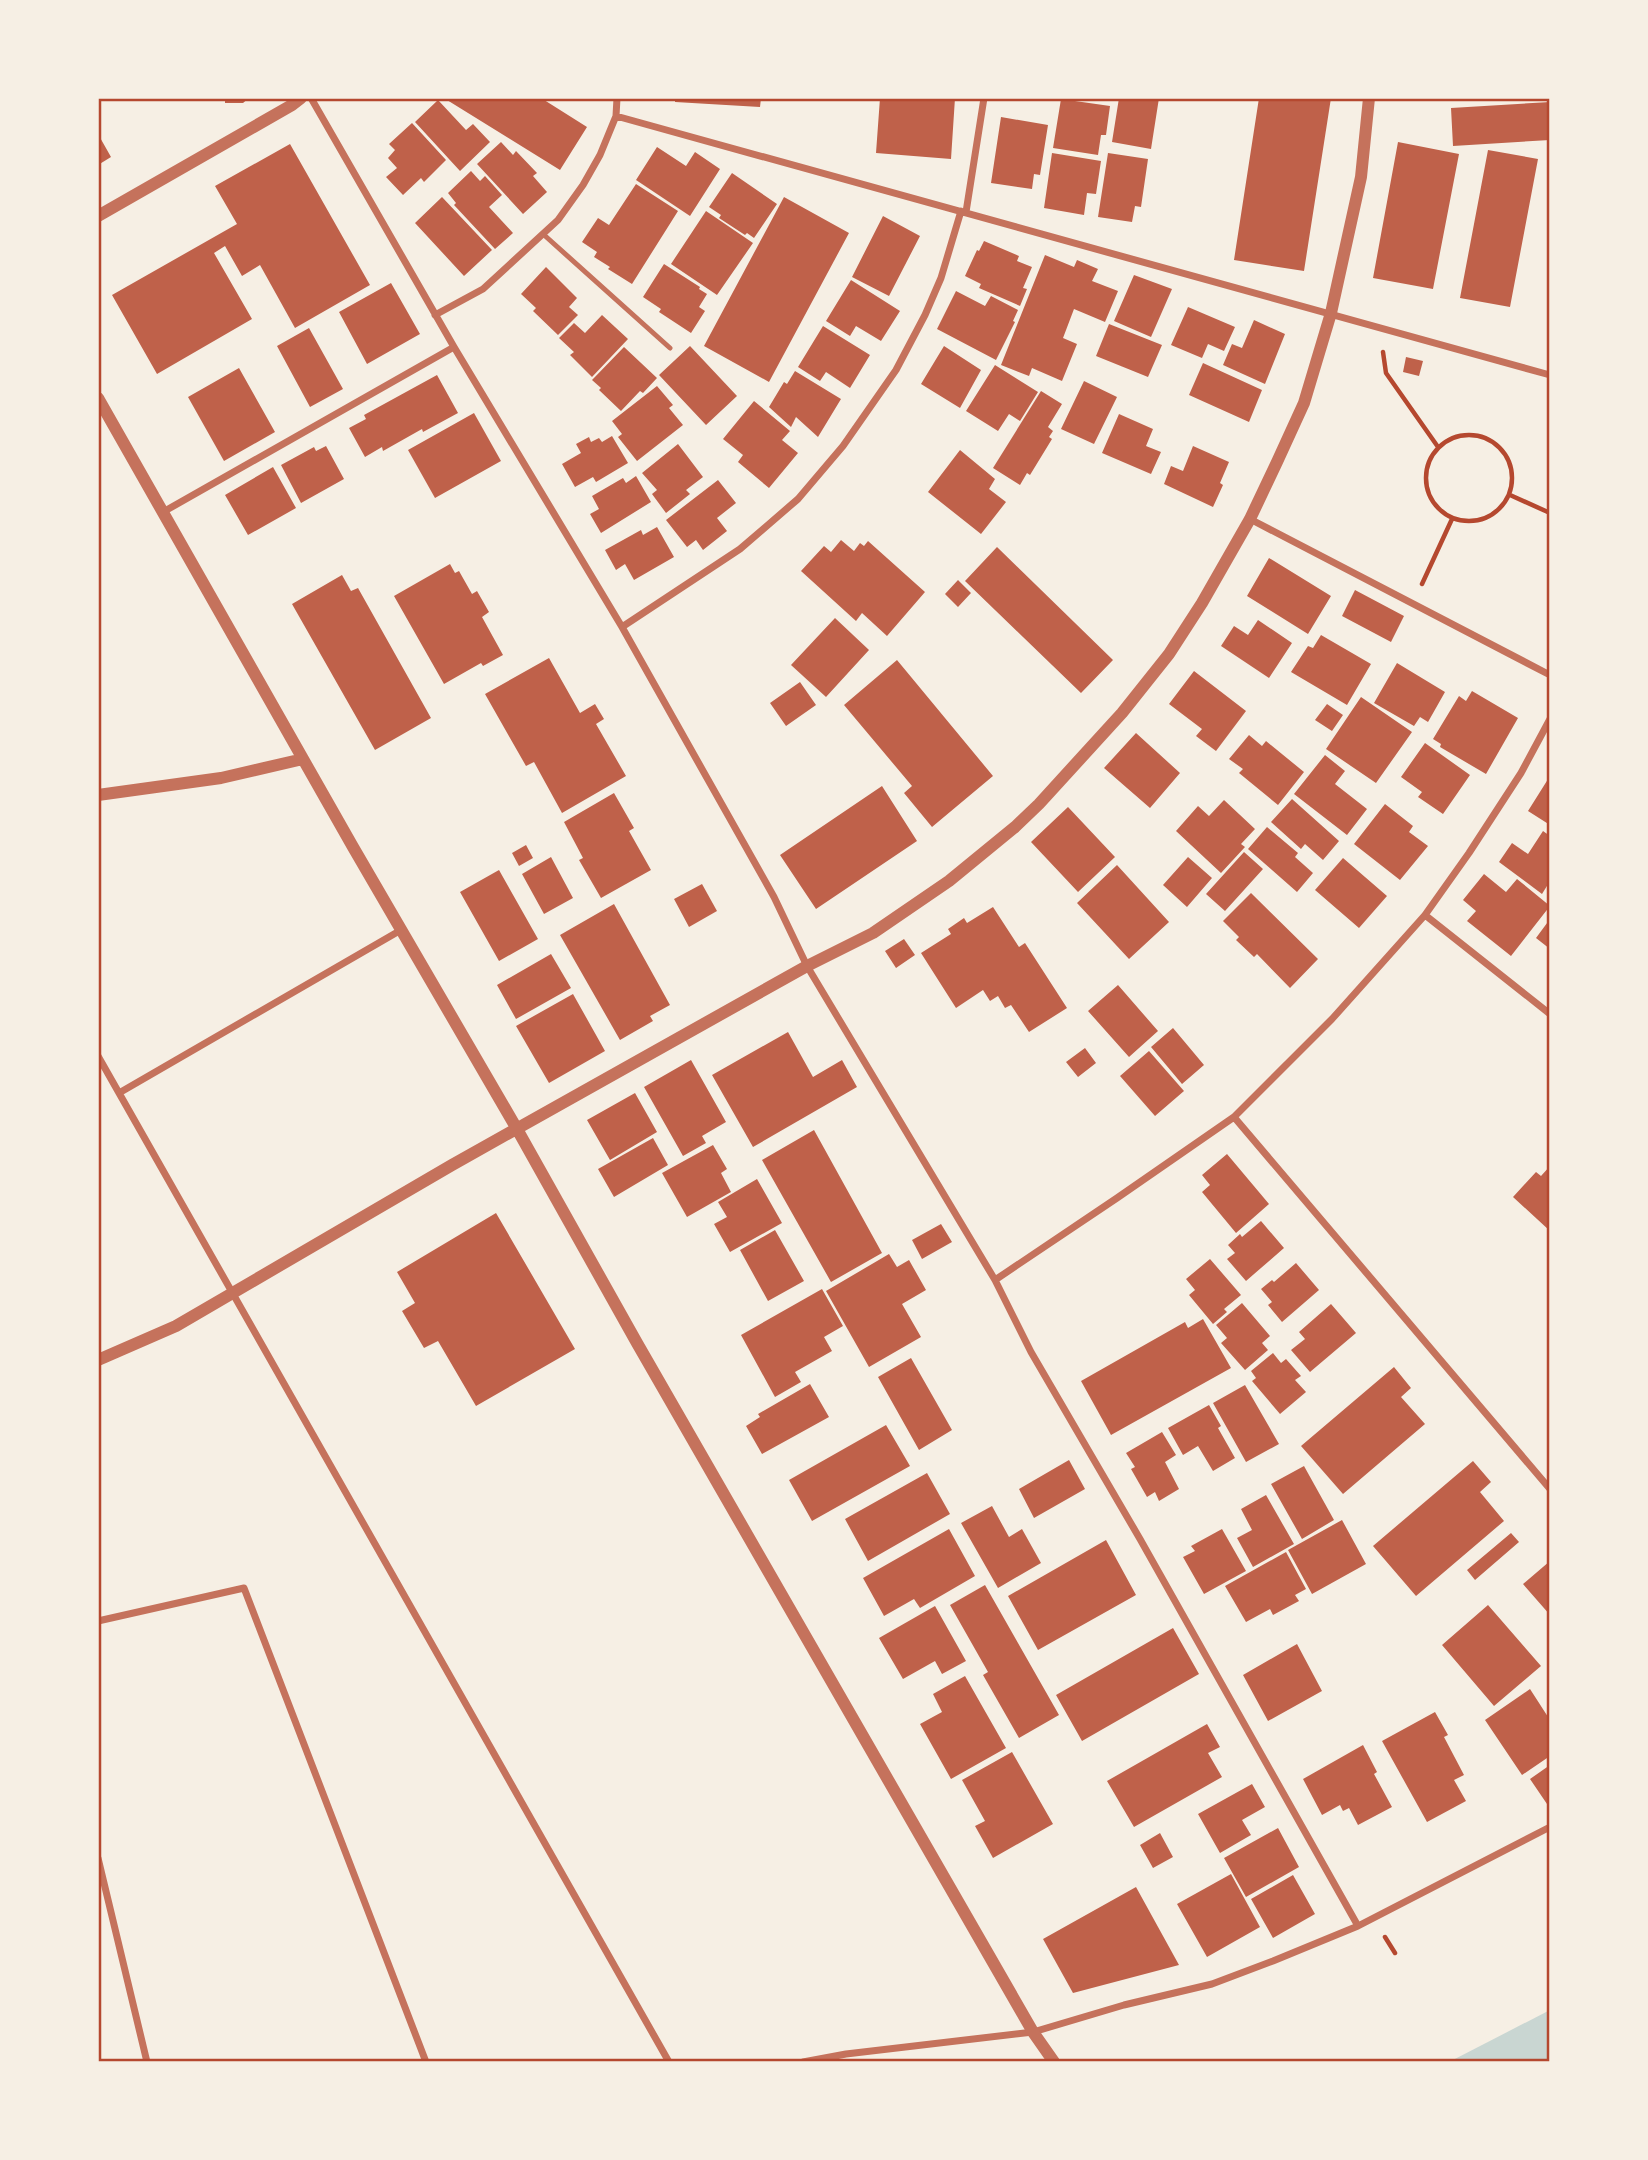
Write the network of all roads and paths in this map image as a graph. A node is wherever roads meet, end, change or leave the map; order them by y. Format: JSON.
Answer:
{"nodes":[{"id":1,"x":301,"y":98,"type":"edge"},
{"id":2,"x":311,"y":98,"type":"edge"},
{"id":3,"x":617,"y":98,"type":"edge"},
{"id":4,"x":984,"y":98,"type":"edge"},
{"id":5,"x":1369,"y":98,"type":"edge"},
{"id":6,"x":616,"y":116,"type":"junction"},
{"id":7,"x":963,"y":211,"type":"junction"},
{"id":8,"x":98,"y":216,"type":"edge"},
{"id":9,"x":543,"y":234,"type":"junction"},
{"id":10,"x":1331,"y":313,"type":"junction"},
{"id":11,"x":435,"y":315,"type":"junction"},
{"id":12,"x":1380,"y":327,"type":"junction"},
{"id":13,"x":454,"y":347,"type":"junction"},
{"id":14,"x":670,"y":348,"type":"dead end"},
{"id":15,"x":1550,"y":375,"type":"edge"},
{"id":16,"x":98,"y":398,"type":"edge"},
{"id":17,"x":1438,"y":447,"type":"junction"},
{"id":18,"x":1510,"y":495,"type":"junction"},
{"id":19,"x":163,"y":512,"type":"junction"},
{"id":20,"x":1550,"y":513,"type":"edge"},
{"id":21,"x":1250,"y":519,"type":"junction"},
{"id":22,"x":1452,"y":519,"type":"junction"},
{"id":23,"x":1413,"y":603,"type":"junction"},
{"id":24,"x":622,"y":627,"type":"junction"},
{"id":25,"x":1550,"y":675,"type":"edge"},
{"id":26,"x":1550,"y":719,"type":"edge"},
{"id":27,"x":303,"y":759,"type":"junction"},
{"id":28,"x":98,"y":795,"type":"edge"},
{"id":29,"x":1425,"y":915,"type":"junction"},
{"id":30,"x":401,"y":930,"type":"junction"},
{"id":31,"x":807,"y":966,"type":"junction"},
{"id":32,"x":1550,"y":1014,"type":"edge"},
{"id":33,"x":98,"y":1056,"type":"edge"},
{"id":34,"x":119,"y":1093,"type":"junction"},
{"id":35,"x":1234,"y":1117,"type":"junction"},
{"id":36,"x":517,"y":1129,"type":"junction"},
{"id":37,"x":995,"y":1280,"type":"junction"},
{"id":38,"x":232,"y":1292,"type":"junction"},
{"id":39,"x":98,"y":1360,"type":"edge"},
{"id":40,"x":1550,"y":1489,"type":"edge"},
{"id":41,"x":98,"y":1621,"type":"edge"},
{"id":42,"x":1550,"y":1827,"type":"edge"},
{"id":43,"x":98,"y":1857,"type":"edge"},
{"id":44,"x":1358,"y":1926,"type":"junction"},
{"id":45,"x":1383,"y":1934,"type":"dead end"},
{"id":46,"x":1395,"y":1953,"type":"dead end"},
{"id":47,"x":1033,"y":2032,"type":"junction"},
{"id":48,"x":147,"y":2062,"type":"edge"},
{"id":49,"x":426,"y":2062,"type":"edge"},
{"id":50,"x":669,"y":2062,"type":"edge"},
{"id":51,"x":803,"y":2062,"type":"edge"},
{"id":52,"x":1054,"y":2062,"type":"edge"}],
"edges":[{"from":1,"to":8,"type":"street"},
{"from":2,"to":11,"type":"street"},
{"from":3,"to":6,"type":"street"},
{"from":4,"to":7,"type":"street"},
{"from":5,"to":10,"type":"street"},
{"from":6,"to":7,"type":"street"},
{"from":6,"to":9,"type":"street"},
{"from":7,"to":10,"type":"street"},
{"from":7,"to":24,"type":"street"},
{"from":9,"to":11,"type":"street"},
{"from":9,"to":14,"type":"lane"},
{"from":10,"to":12,"type":"street"},
{"from":10,"to":21,"type":"street"},
{"from":11,"to":13,"type":"street"},
{"from":12,"to":15,"type":"street"},
{"from":12,"to":17,"type":"path"},
{"from":13,"to":19,"type":"street"},
{"from":13,"to":24,"type":"street"},
{"from":16,"to":19,"type":"street"},
{"from":17,"to":18,"type":"path"},
{"from":17,"to":22,"type":"path"},
{"from":18,"to":20,"type":"path"},
{"from":18,"to":22,"type":"path"},
{"from":19,"to":27,"type":"street"},
{"from":21,"to":23,"type":"street"},
{"from":21,"to":31,"type":"street"},
{"from":22,"to":23,"type":"path"},
{"from":23,"to":25,"type":"street"},
{"from":24,"to":31,"type":"street"},
{"from":26,"to":29,"type":"street"},
{"from":27,"to":28,"type":"street"},
{"from":27,"to":30,"type":"street"},
{"from":29,"to":32,"type":"street"},
{"from":29,"to":35,"type":"street"},
{"from":30,"to":34,"type":"street"},
{"from":30,"to":36,"type":"street"},
{"from":31,"to":36,"type":"street"},
{"from":31,"to":37,"type":"street"},
{"from":33,"to":34,"type":"street"},
{"from":34,"to":38,"type":"street"},
{"from":35,"to":37,"type":"street"},
{"from":35,"to":40,"type":"street"},
{"from":36,"to":38,"type":"street"},
{"from":36,"to":47,"type":"street"},
{"from":37,"to":44,"type":"street"},
{"from":38,"to":39,"type":"street"},
{"from":38,"to":50,"type":"street"},
{"from":41,"to":49,"type":"street"},
{"from":42,"to":44,"type":"street"},
{"from":43,"to":48,"type":"street"},
{"from":44,"to":47,"type":"street"},
{"from":45,"to":46,"type":"path"},
{"from":47,"to":51,"type":"street"},
{"from":47,"to":52,"type":"street"}]}
